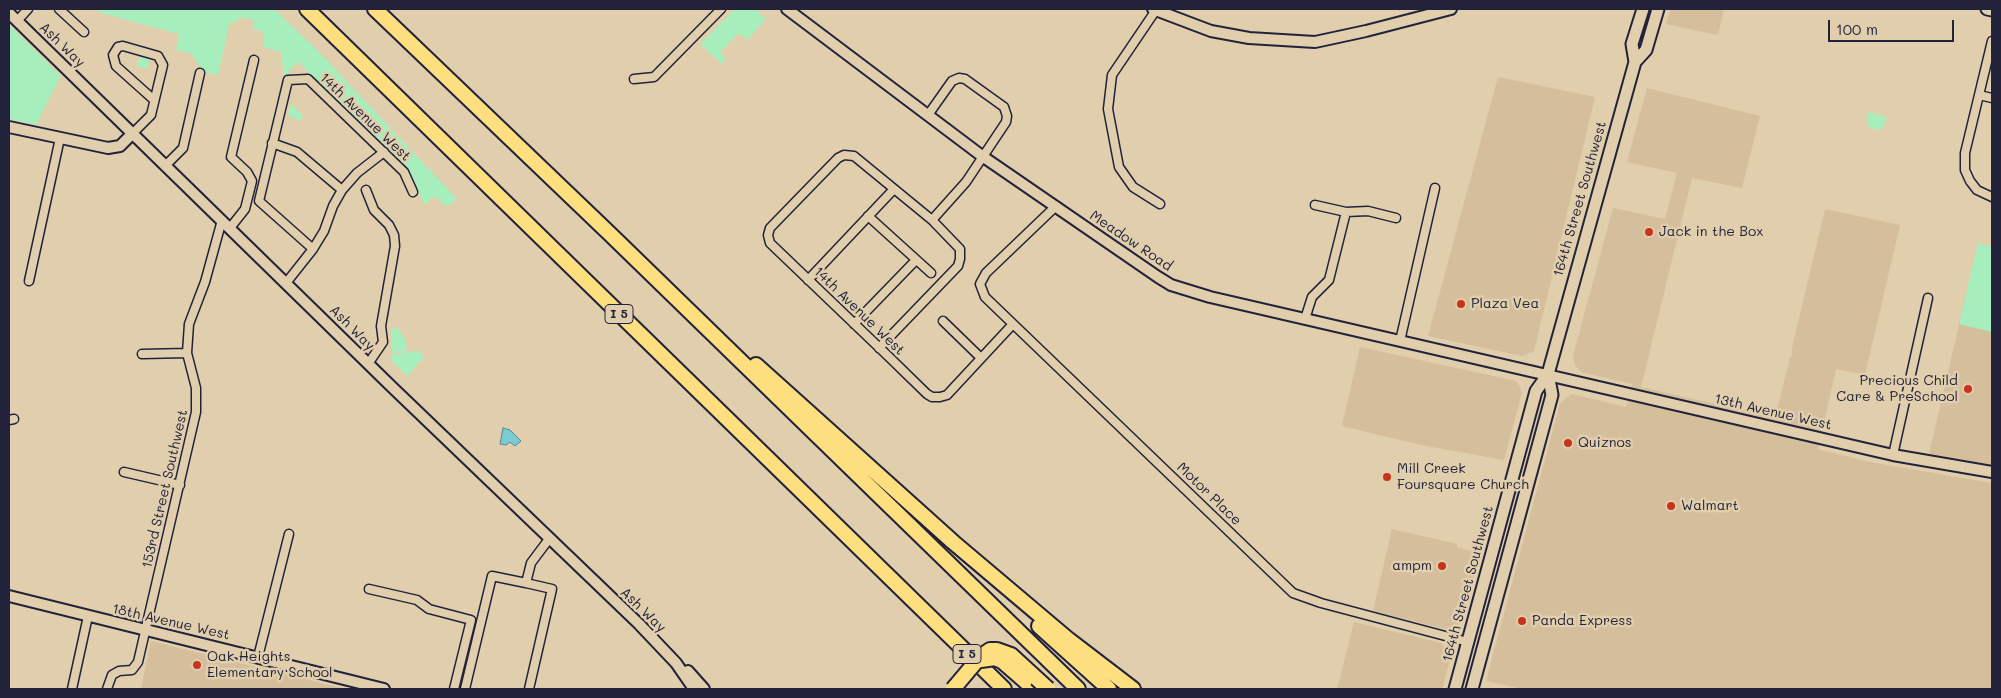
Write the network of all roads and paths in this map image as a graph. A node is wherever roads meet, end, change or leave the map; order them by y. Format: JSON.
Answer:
{"nodes":[{"id":1,"x":28,"y":9,"type":"edge"},
{"id":2,"x":59,"y":9,"type":"edge"},
{"id":3,"x":307,"y":9,"type":"edge"},
{"id":4,"x":375,"y":9,"type":"edge"},
{"id":5,"x":721,"y":9,"type":"edge"},
{"id":6,"x":787,"y":9,"type":"edge"},
{"id":7,"x":1154,"y":9,"type":"edge"},
{"id":8,"x":1451,"y":9,"type":"edge"},
{"id":9,"x":1643,"y":9,"type":"edge"},
{"id":10,"x":1658,"y":9,"type":"edge"},
{"id":11,"x":1987,"y":9,"type":"edge"},
{"id":12,"x":1992,"y":10,"type":"edge"},
{"id":13,"x":9,"y":13,"type":"edge"},
{"id":14,"x":17,"y":21,"type":"junction"},
{"id":15,"x":84,"y":32,"type":"dead end"},
{"id":16,"x":1992,"y":41,"type":"edge"},
{"id":17,"x":254,"y":60,"type":"dead end"},
{"id":18,"x":1635,"y":62,"type":"junction"},
{"id":19,"x":200,"y":73,"type":"dead end"},
{"id":20,"x":634,"y":79,"type":"dead end"},
{"id":21,"x":1979,"y":95,"type":"junction"},
{"id":22,"x":1992,"y":98,"type":"edge"},
{"id":23,"x":154,"y":100,"type":"junction"},
{"id":24,"x":928,"y":115,"type":"junction"},
{"id":25,"x":9,"y":127,"type":"edge"},
{"id":26,"x":133,"y":133,"type":"junction"},
{"id":27,"x":60,"y":138,"type":"junction"},
{"id":28,"x":272,"y":143,"type":"junction"},
{"id":29,"x":384,"y":152,"type":"junction"},
{"id":30,"x":982,"y":156,"type":"junction"},
{"id":31,"x":166,"y":165,"type":"junction"},
{"id":32,"x":894,"y":188,"type":"junction"},
{"id":33,"x":1435,"y":188,"type":"dead end"},
{"id":34,"x":342,"y":190,"type":"junction"},
{"id":35,"x":366,"y":190,"type":"dead end"},
{"id":36,"x":413,"y":192,"type":"dead end"},
{"id":37,"x":1992,"y":196,"type":"edge"},
{"id":38,"x":1160,"y":204,"type":"dead end"},
{"id":39,"x":1316,"y":205,"type":"dead end"},
{"id":40,"x":1056,"y":206,"type":"junction"},
{"id":41,"x":1346,"y":212,"type":"junction"},
{"id":42,"x":868,"y":216,"type":"junction"},
{"id":43,"x":1396,"y":218,"type":"dead end"},
{"id":44,"x":222,"y":220,"type":"junction"},
{"id":45,"x":932,"y":220,"type":"junction"},
{"id":46,"x":230,"y":228,"type":"junction"},
{"id":47,"x":610,"y":234,"type":"junction"},
{"id":48,"x":313,"y":249,"type":"junction"},
{"id":49,"x":916,"y":260,"type":"junction"},
{"id":50,"x":931,"y":273,"type":"dead end"},
{"id":51,"x":808,"y":280,"type":"junction"},
{"id":52,"x":28,"y":281,"type":"dead end"},
{"id":53,"x":286,"y":283,"type":"junction"},
{"id":54,"x":1928,"y":298,"type":"dead end"},
{"id":55,"x":1305,"y":319,"type":"junction"},
{"id":56,"x":942,"y":321,"type":"dead end"},
{"id":57,"x":854,"y":324,"type":"junction"},
{"id":58,"x":1013,"y":324,"type":"junction"},
{"id":59,"x":1400,"y":341,"type":"junction"},
{"id":60,"x":879,"y":348,"type":"junction"},
{"id":61,"x":187,"y":352,"type":"junction"},
{"id":62,"x":142,"y":354,"type":"dead end"},
{"id":63,"x":981,"y":358,"type":"junction"},
{"id":64,"x":368,"y":364,"type":"junction"},
{"id":65,"x":1548,"y":374,"type":"junction"},
{"id":66,"x":1893,"y":454,"type":"junction"},
{"id":67,"x":124,"y":472,"type":"dead end"},
{"id":68,"x":1992,"y":472,"type":"edge"},
{"id":69,"x":180,"y":485,"type":"junction"},
{"id":70,"x":289,"y":534,"type":"dead end"},
{"id":71,"x":549,"y":539,"type":"junction"},
{"id":72,"x":953,"y":542,"type":"junction"},
{"id":73,"x":526,"y":583,"type":"junction"},
{"id":74,"x":369,"y":589,"type":"dead end"},
{"id":75,"x":9,"y":596,"type":"edge"},
{"id":76,"x":88,"y":616,"type":"junction"},
{"id":77,"x":931,"y":620,"type":"junction"},
{"id":78,"x":145,"y":630,"type":"junction"},
{"id":79,"x":1468,"y":642,"type":"junction"},
{"id":80,"x":258,"y":657,"type":"junction"},
{"id":81,"x":676,"y":663,"type":"junction"},
{"id":82,"x":974,"y":664,"type":"junction"},
{"id":83,"x":1029,"y":685,"type":"edge"},
{"id":84,"x":72,"y":689,"type":"edge"},
{"id":85,"x":107,"y":689,"type":"edge"},
{"id":86,"x":384,"y":689,"type":"edge"},
{"id":87,"x":454,"y":689,"type":"edge"},
{"id":88,"x":465,"y":689,"type":"edge"},
{"id":89,"x":529,"y":689,"type":"edge"},
{"id":90,"x":694,"y":689,"type":"edge"},
{"id":91,"x":704,"y":689,"type":"edge"},
{"id":92,"x":953,"y":689,"type":"edge"},
{"id":93,"x":991,"y":689,"type":"edge"},
{"id":94,"x":1004,"y":689,"type":"edge"},
{"id":95,"x":1048,"y":689,"type":"edge"},
{"id":96,"x":1078,"y":689,"type":"edge"},
{"id":97,"x":1108,"y":689,"type":"edge"},
{"id":98,"x":1133,"y":689,"type":"edge"},
{"id":99,"x":1455,"y":689,"type":"edge"},
{"id":100,"x":1472,"y":689,"type":"edge"}],
"edges":[{"from":1,"to":14,"type":"street"},
{"from":2,"to":15,"type":"street"},
{"from":3,"to":77,"type":"highway","number":"I 5"},
{"from":4,"to":47,"type":"highway"},
{"from":5,"to":20,"type":"street"},
{"from":6,"to":24,"type":"street","name":"Meadow Road"},
{"from":7,"to":8,"type":"street"},
{"from":7,"to":38,"type":"street"},
{"from":9,"to":18,"type":"main road","name":"164th Street Southwest"},
{"from":10,"to":18,"type":"main road","name":"164th Street Southwest"},
{"from":11,"to":12,"type":"main road"},
{"from":13,"to":14,"type":"street","name":"Ash Way"},
{"from":14,"to":26,"type":"street","name":"Ash Way"},
{"from":16,"to":21,"type":"street"},
{"from":17,"to":46,"type":"street"},
{"from":18,"to":65,"type":"main road","name":"164th Street Southwest"},
{"from":19,"to":31,"type":"street"},
{"from":21,"to":22,"type":"street"},
{"from":21,"to":37,"type":"street"},
{"from":23,"to":23,"type":"street"},
{"from":23,"to":26,"type":"street"},
{"from":24,"to":30,"type":"street","name":"Meadow Road"},
{"from":24,"to":30,"type":"street"},
{"from":25,"to":27,"type":"street"},
{"from":26,"to":27,"type":"street"},
{"from":26,"to":31,"type":"street","name":"Ash Way"},
{"from":27,"to":52,"type":"street"},
{"from":28,"to":29,"type":"street","name":"14th Avenue West"},
{"from":28,"to":34,"type":"street"},
{"from":28,"to":48,"type":"street"},
{"from":29,"to":34,"type":"street"},
{"from":29,"to":36,"type":"street","name":"14th Avenue West"},
{"from":30,"to":40,"type":"street","name":"Meadow Road"},
{"from":30,"to":45,"type":"street"},
{"from":31,"to":44,"type":"street","name":"Ash Way"},
{"from":32,"to":42,"type":"street"},
{"from":32,"to":45,"type":"street"},
{"from":32,"to":51,"type":"street","name":"14th Avenue West"},
{"from":33,"to":59,"type":"street"},
{"from":34,"to":48,"type":"street"},
{"from":35,"to":64,"type":"street"},
{"from":39,"to":41,"type":"street"},
{"from":40,"to":55,"type":"street","name":"Meadow Road"},
{"from":40,"to":58,"type":"street","name":"Motor Place"},
{"from":41,"to":43,"type":"street"},
{"from":41,"to":55,"type":"street"},
{"from":42,"to":49,"type":"street"},
{"from":42,"to":51,"type":"street"},
{"from":44,"to":46,"type":"street","name":"Ash Way"},
{"from":44,"to":61,"type":"street","name":"153rd Street Southwest"},
{"from":45,"to":60,"type":"street"},
{"from":46,"to":53,"type":"street","name":"Ash Way"},
{"from":47,"to":72,"type":"highway"},
{"from":47,"to":96,"type":"highway"},
{"from":48,"to":53,"type":"street"},
{"from":49,"to":50,"type":"street"},
{"from":49,"to":57,"type":"street"},
{"from":51,"to":57,"type":"street","name":"14th Avenue West"},
{"from":53,"to":64,"type":"street","name":"Ash Way"},
{"from":54,"to":66,"type":"street"},
{"from":55,"to":59,"type":"street","name":"Meadow Road"},
{"from":56,"to":63,"type":"street"},
{"from":57,"to":60,"type":"street","name":"14th Avenue West"},
{"from":58,"to":63,"type":"street"},
{"from":58,"to":79,"type":"street","name":"Motor Place"},
{"from":59,"to":65,"type":"street","name":"Meadow Road"},
{"from":60,"to":63,"type":"street","name":"14th Avenue West"},
{"from":61,"to":62,"type":"street"},
{"from":61,"to":69,"type":"street","name":"153rd Street Southwest"},
{"from":64,"to":71,"type":"street","name":"Ash Way"},
{"from":65,"to":66,"type":"street","name":"13th Avenue West"},
{"from":65,"to":79,"type":"main road","name":"164th Street Southwest"},
{"from":65,"to":100,"type":"main road","name":"164th Street Southwest"},
{"from":66,"to":68,"type":"street","name":"13th Avenue West"},
{"from":67,"to":69,"type":"street"},
{"from":69,"to":78,"type":"street","name":"153rd Street Southwest"},
{"from":70,"to":80,"type":"street"},
{"from":71,"to":73,"type":"street"},
{"from":71,"to":81,"type":"street","name":"Ash Way"},
{"from":72,"to":97,"type":"highway"},
{"from":72,"to":98,"type":"highway"},
{"from":73,"to":88,"type":"street"},
{"from":73,"to":89,"type":"street"},
{"from":74,"to":87,"type":"street"},
{"from":75,"to":76,"type":"street","name":"18th Avenue West"},
{"from":76,"to":78,"type":"street","name":"18th Avenue West"},
{"from":76,"to":84,"type":"street"},
{"from":77,"to":93,"type":"highway"},
{"from":77,"to":94,"type":"highway","number":"I 5"},
{"from":78,"to":80,"type":"street","name":"18th Avenue West"},
{"from":78,"to":85,"type":"street","name":"153rd Street Southwest"},
{"from":79,"to":99,"type":"main road","name":"164th Street Southwest"},
{"from":80,"to":86,"type":"street","name":"18th Avenue West"},
{"from":81,"to":90,"type":"street","name":"Ash Way"},
{"from":81,"to":91,"type":"street","name":"Ash Way"},
{"from":82,"to":83,"type":"highway","bridge":true},
{"from":82,"to":92,"type":"highway","bridge":true},
{"from":82,"to":95,"type":"highway","bridge":true}]}
